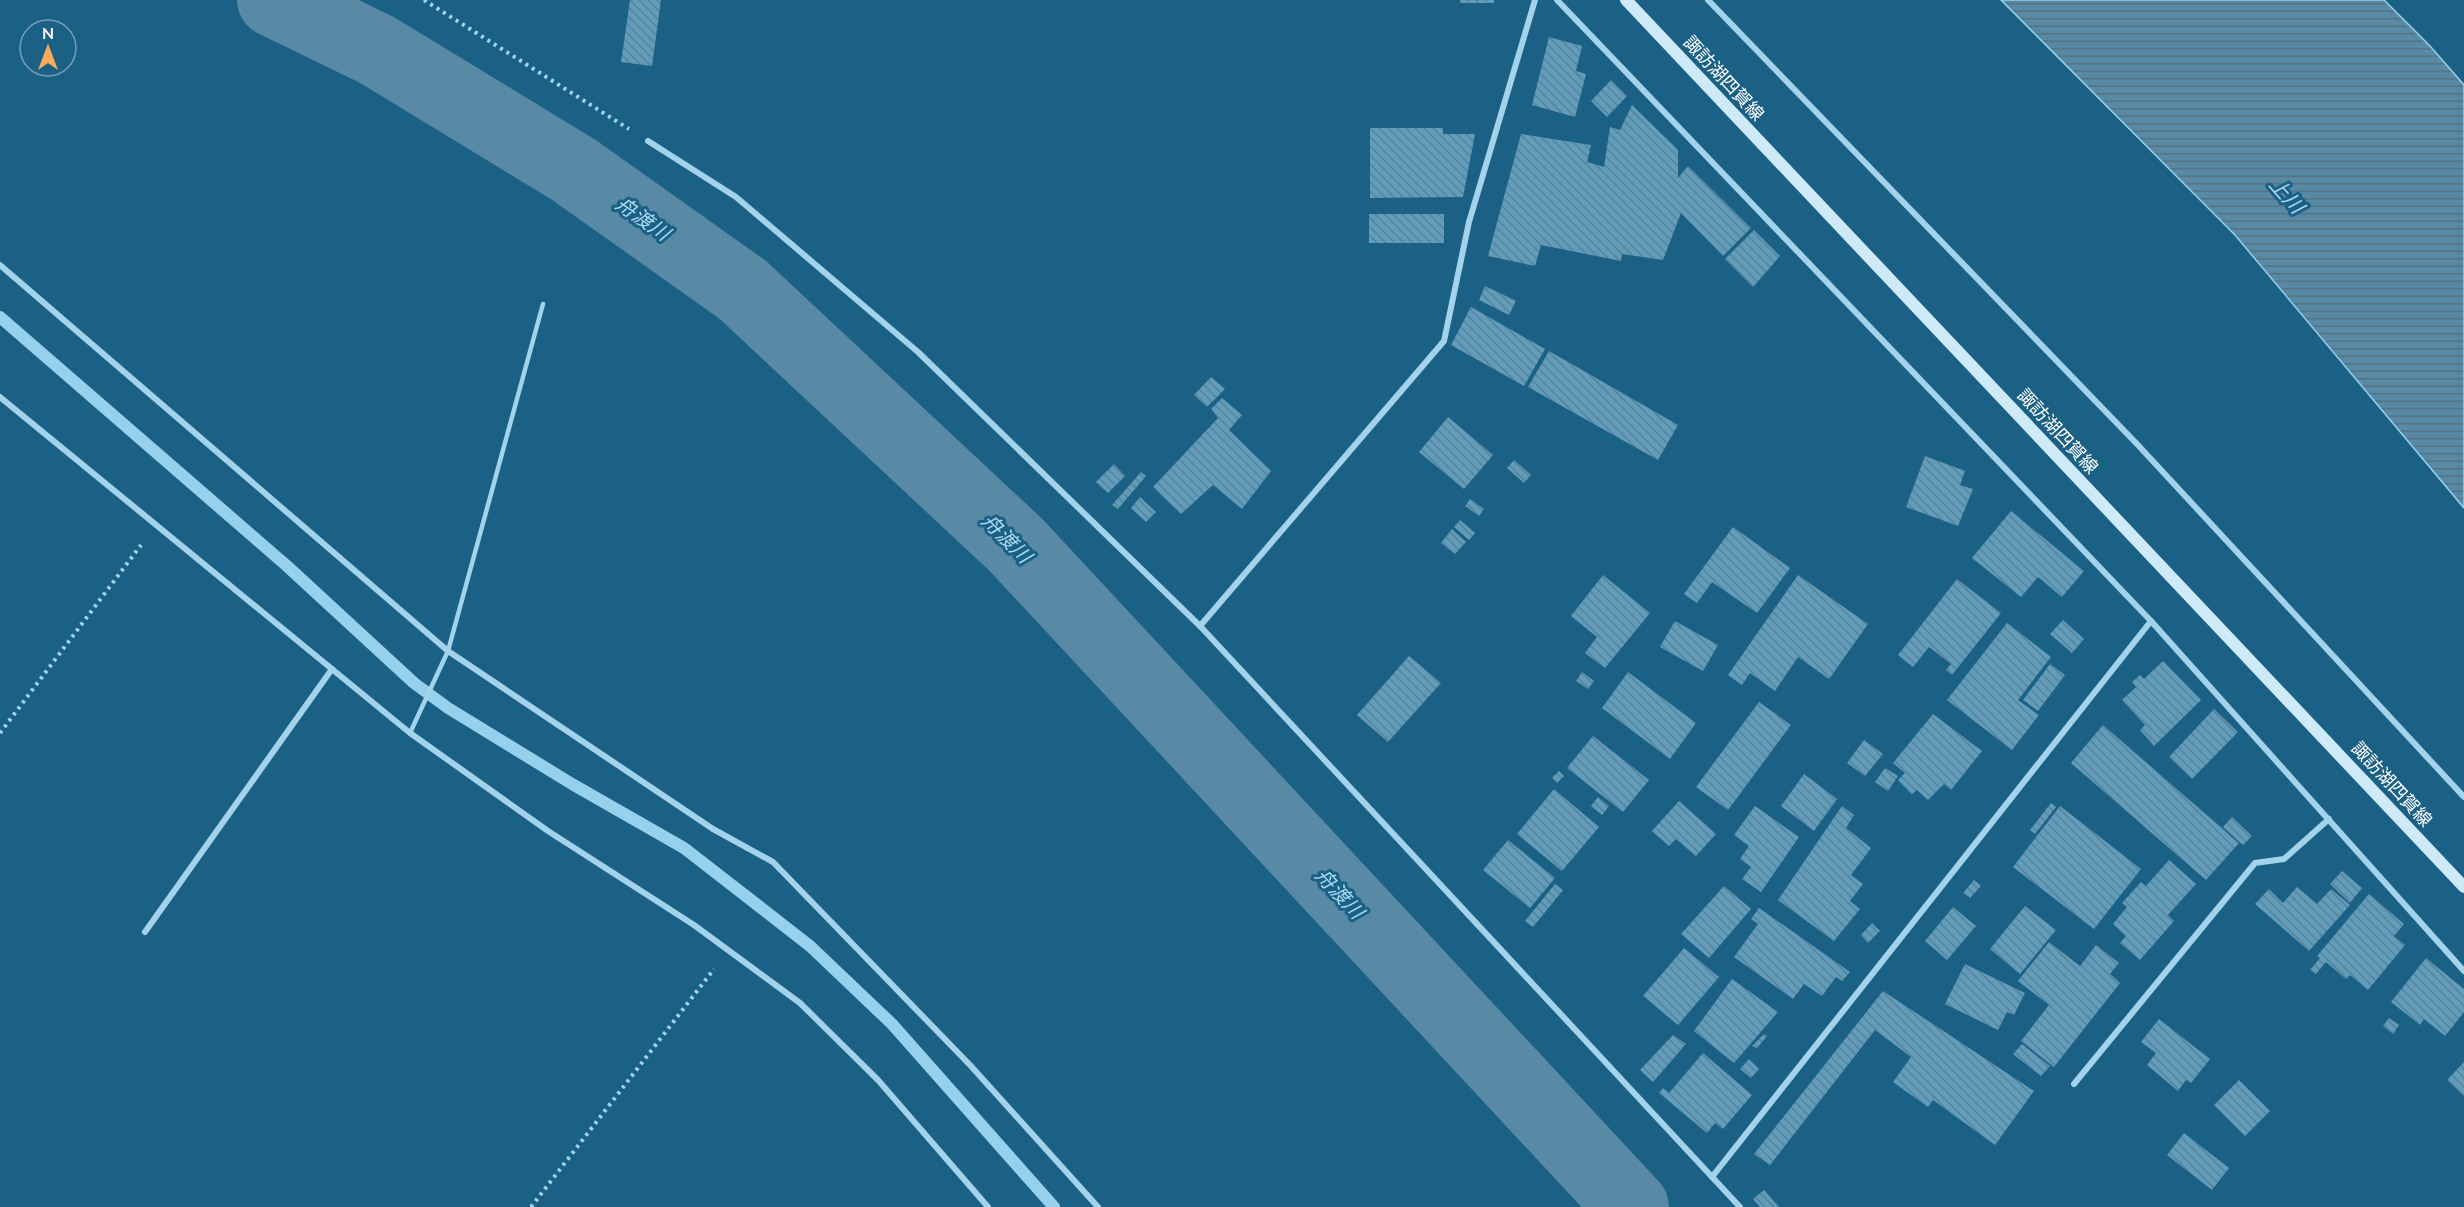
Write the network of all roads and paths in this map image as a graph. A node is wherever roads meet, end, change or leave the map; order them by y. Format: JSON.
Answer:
{"nodes":[{"id":1,"x":424,"y":0,"type":"edge"},
{"id":2,"x":1535,"y":0,"type":"edge"},
{"id":3,"x":1557,"y":0,"type":"edge"},
{"id":4,"x":1626,"y":0,"type":"edge"},
{"id":5,"x":1708,"y":0,"type":"edge"},
{"id":6,"x":648,"y":141,"type":"joint"},
{"id":7,"x":0,"y":265,"type":"edge"},
{"id":8,"x":543,"y":304,"type":"dead end"},
{"id":9,"x":0,"y":397,"type":"edge"},
{"id":10,"x":156,"y":525,"type":"junction"},
{"id":11,"x":2151,"y":621,"type":"junction"},
{"id":12,"x":1200,"y":626,"type":"junction"},
{"id":13,"x":448,"y":651,"type":"junction"},
{"id":14,"x":332,"y":669,"type":"junction"},
{"id":15,"x":0,"y":733,"type":"edge"},
{"id":16,"x":410,"y":733,"type":"junction"},
{"id":17,"x":2464,"y":797,"type":"edge"},
{"id":18,"x":2329,"y":819,"type":"junction"},
{"id":19,"x":2464,"y":887,"type":"edge"},
{"id":20,"x":145,"y":932,"type":"dead end"},
{"id":21,"x":729,"y":949,"type":"junction"},
{"id":22,"x":2464,"y":971,"type":"edge"},
{"id":23,"x":2074,"y":1084,"type":"dead end"},
{"id":24,"x":1712,"y":1177,"type":"junction"},
{"id":25,"x":531,"y":1207,"type":"edge"},
{"id":26,"x":988,"y":1207,"type":"edge"},
{"id":27,"x":1098,"y":1207,"type":"edge"},
{"id":28,"x":1740,"y":1207,"type":"edge"}],
"edges":[{"from":1,"to":6,"type":"path"},
{"from":2,"to":12,"type":"street"},
{"from":3,"to":11,"type":"street"},
{"from":4,"to":19,"type":"main road","name":"諏訪湖四賀線"},
{"from":5,"to":17,"type":"street"},
{"from":6,"to":12,"type":"street"},
{"from":7,"to":13,"type":"street"},
{"from":8,"to":13,"type":"lane"},
{"from":9,"to":10,"type":"street"},
{"from":10,"to":14,"type":"street"},
{"from":10,"to":15,"type":"path"},
{"from":11,"to":18,"type":"street"},
{"from":11,"to":24,"type":"street"},
{"from":12,"to":24,"type":"street"},
{"from":13,"to":16,"type":"lane"},
{"from":13,"to":27,"type":"street"},
{"from":14,"to":16,"type":"street"},
{"from":14,"to":20,"type":"street"},
{"from":16,"to":21,"type":"street"},
{"from":18,"to":22,"type":"street"},
{"from":18,"to":23,"type":"street"},
{"from":21,"to":25,"type":"path"},
{"from":21,"to":26,"type":"street"},
{"from":24,"to":28,"type":"street"}]}
